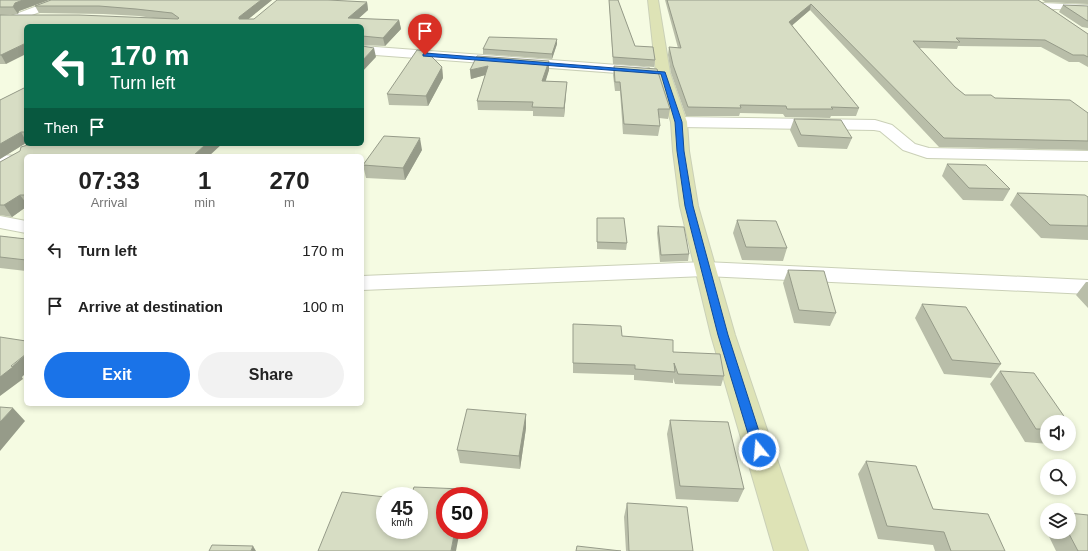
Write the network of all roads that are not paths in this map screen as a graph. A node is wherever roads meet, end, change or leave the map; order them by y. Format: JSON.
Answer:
{"nodes":[{"id":1,"x":62,"y":0,"type":"edge"},
{"id":2,"x":653,"y":0,"type":"edge"},
{"id":3,"x":1033,"y":0,"type":"edge"},
{"id":4,"x":1042,"y":6,"type":"junction"},
{"id":5,"x":1088,"y":8,"type":"edge"},
{"id":6,"x":1059,"y":18,"type":"edge"},
{"id":7,"x":0,"y":19,"type":"edge"},
{"id":8,"x":15,"y":19,"type":"junction"},
{"id":9,"x":42,"y":19,"type":"edge"},
{"id":10,"x":0,"y":26,"type":"edge"},
{"id":11,"x":364,"y":50,"type":"edge"},
{"id":12,"x":663,"y":73,"type":"junction"},
{"id":13,"x":678,"y":122,"type":"junction"},
{"id":14,"x":1088,"y":156,"type":"edge"},
{"id":15,"x":0,"y":222,"type":"edge"},
{"id":16,"x":24,"y":228,"type":"edge"},
{"id":17,"x":705,"y":269,"type":"junction"},
{"id":18,"x":364,"y":283,"type":"edge"},
{"id":19,"x":1088,"y":287,"type":"edge"},
{"id":20,"x":791,"y":551,"type":"edge"}],
"edges":[{"from":1,"to":8,"type":"street"},
{"from":2,"to":12,"type":"main road"},
{"from":3,"to":4,"type":"street"},
{"from":4,"to":5,"type":"street"},
{"from":4,"to":6,"type":"street"},
{"from":7,"to":8,"type":"street"},
{"from":8,"to":9,"type":"street"},
{"from":8,"to":10,"type":"street"},
{"from":11,"to":12,"type":"street"},
{"from":12,"to":13,"type":"main road"},
{"from":13,"to":14,"type":"street"},
{"from":13,"to":17,"type":"main road"},
{"from":15,"to":16,"type":"street"},
{"from":17,"to":18,"type":"street"},
{"from":17,"to":19,"type":"street"},
{"from":17,"to":20,"type":"main road"}]}
